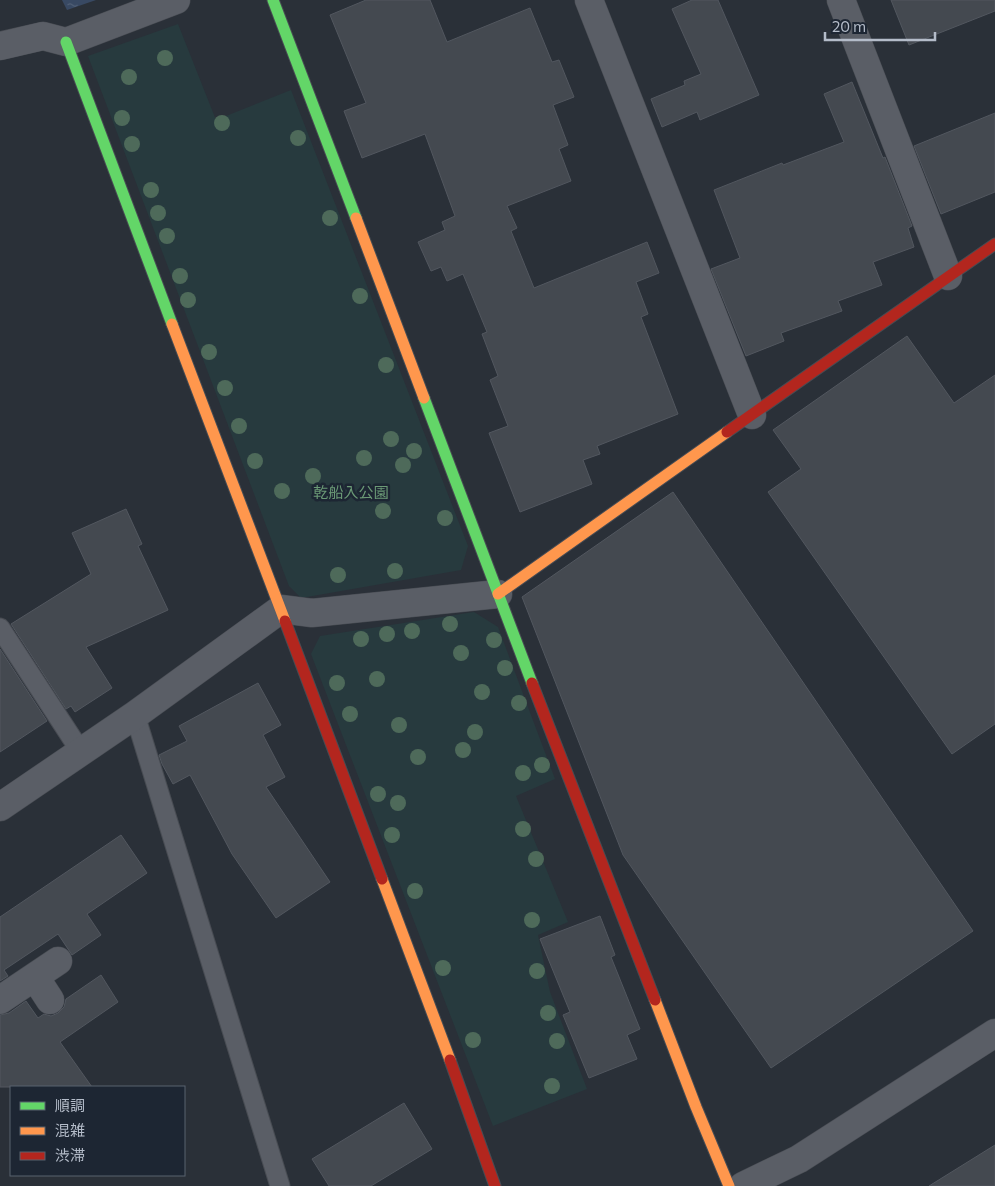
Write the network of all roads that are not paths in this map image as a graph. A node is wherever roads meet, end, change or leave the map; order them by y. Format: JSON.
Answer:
{"nodes":[{"id":1,"x":176,"y":0,"type":"edge"},
{"id":2,"x":273,"y":0,"type":"edge"},
{"id":3,"x":589,"y":0,"type":"edge"},
{"id":4,"x":841,"y":0,"type":"edge"},
{"id":5,"x":66,"y":42,"type":"junction"},
{"id":6,"x":0,"y":46,"type":"edge"},
{"id":7,"x":995,"y":244,"type":"edge"},
{"id":8,"x":948,"y":276,"type":"junction"},
{"id":9,"x":752,"y":415,"type":"junction"},
{"id":10,"x":498,"y":594,"type":"junction"},
{"id":11,"x":281,"y":609,"type":"junction"},
{"id":12,"x":0,"y":628,"type":"edge"},
{"id":13,"x":135,"y":715,"type":"junction"},
{"id":14,"x":81,"y":752,"type":"junction"},
{"id":15,"x":0,"y":808,"type":"edge"},
{"id":16,"x":58,"y":961,"type":"dead end"},
{"id":17,"x":35,"y":977,"type":"junction"},
{"id":18,"x":0,"y":1000,"type":"edge"},
{"id":19,"x":50,"y":1000,"type":"dead end"},
{"id":20,"x":995,"y":1033,"type":"edge"},
{"id":21,"x":280,"y":1186,"type":"edge"},
{"id":22,"x":495,"y":1186,"type":"edge"},
{"id":23,"x":729,"y":1186,"type":"edge"},
{"id":24,"x":743,"y":1186,"type":"edge"}],
"edges":[{"from":1,"to":5,"type":"street"},
{"from":2,"to":10,"type":"street"},
{"from":3,"to":9,"type":"street"},
{"from":4,"to":8,"type":"street"},
{"from":5,"to":6,"type":"street"},
{"from":5,"to":11,"type":"street"},
{"from":7,"to":8,"type":"street"},
{"from":8,"to":9,"type":"street"},
{"from":9,"to":10,"type":"street"},
{"from":10,"to":11,"type":"street"},
{"from":10,"to":23,"type":"street"},
{"from":11,"to":13,"type":"street"},
{"from":11,"to":22,"type":"street"},
{"from":12,"to":14,"type":"lane"},
{"from":13,"to":14,"type":"street"},
{"from":13,"to":21,"type":"lane"},
{"from":14,"to":15,"type":"street"},
{"from":16,"to":17,"type":"street"},
{"from":17,"to":18,"type":"street"},
{"from":17,"to":19,"type":"street"},
{"from":20,"to":24,"type":"street"}]}
